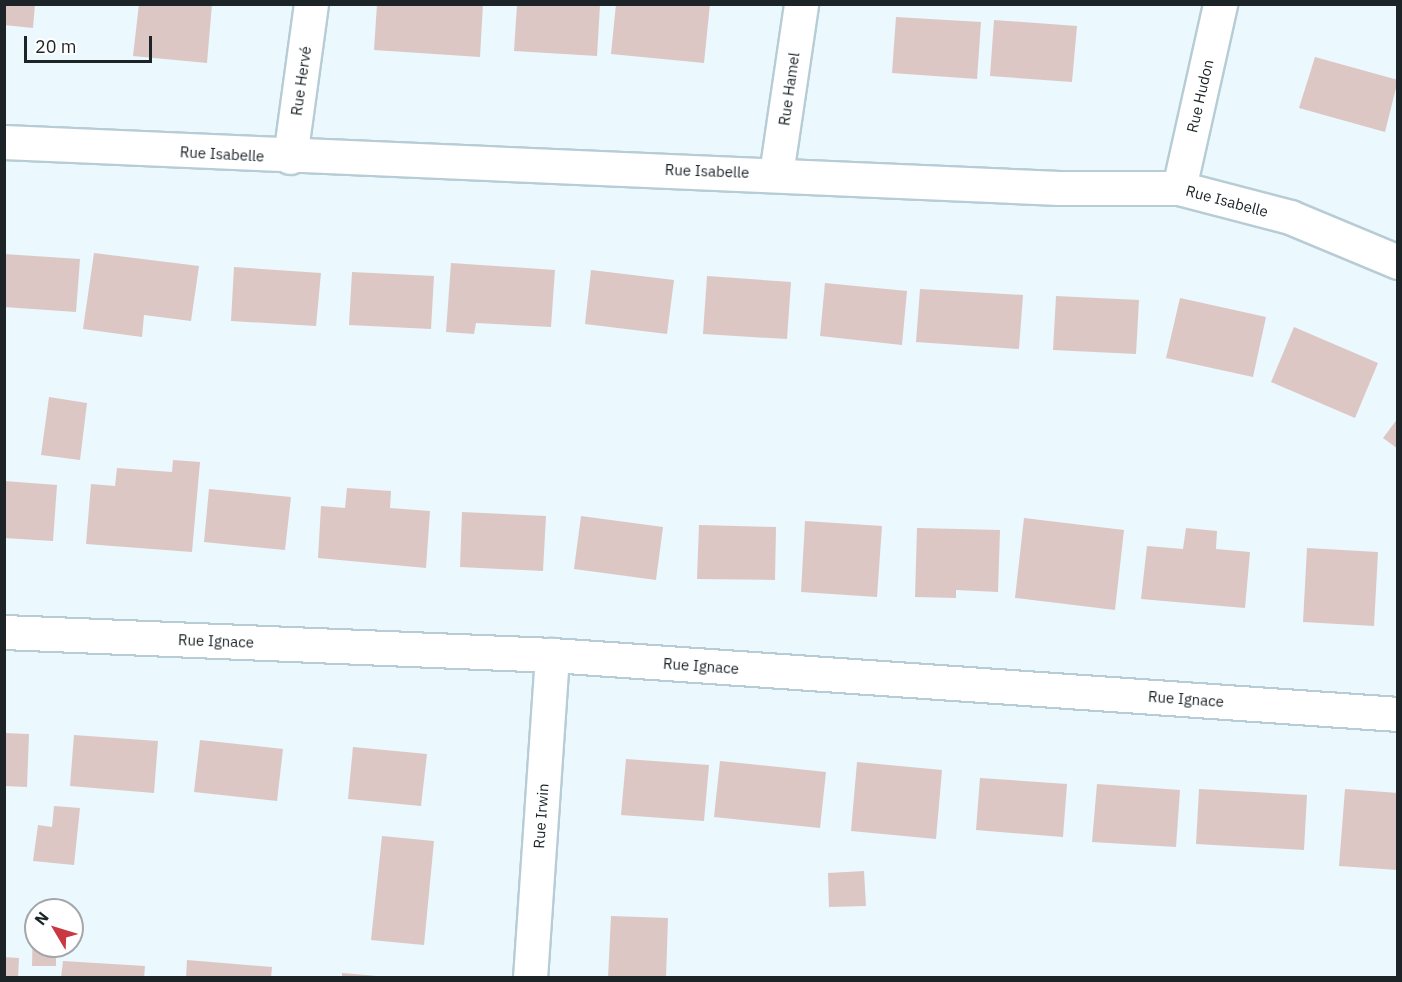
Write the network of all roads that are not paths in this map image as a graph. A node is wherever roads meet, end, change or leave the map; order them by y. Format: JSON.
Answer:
{"nodes":[{"id":1,"x":311,"y":4,"type":"edge"},
{"id":2,"x":801,"y":4,"type":"edge"},
{"id":3,"x":1220,"y":4,"type":"edge"},
{"id":4,"x":4,"y":142,"type":"edge"},
{"id":5,"x":290,"y":157,"type":"junction"},
{"id":6,"x":776,"y":174,"type":"junction"},
{"id":7,"x":1179,"y":188,"type":"junction"},
{"id":8,"x":1398,"y":262,"type":"edge"},
{"id":9,"x":4,"y":632,"type":"edge"},
{"id":10,"x":552,"y":655,"type":"junction"},
{"id":11,"x":1398,"y":714,"type":"edge"},
{"id":12,"x":530,"y":978,"type":"edge"}],
"edges":[{"from":1,"to":5,"type":"street","name":"Rue Hervé"},
{"from":2,"to":6,"type":"street","name":"Rue Hamel"},
{"from":3,"to":7,"type":"street","name":"Rue Hudon"},
{"from":4,"to":5,"type":"street","name":"Rue Isabelle"},
{"from":5,"to":6,"type":"street","name":"Rue Isabelle"},
{"from":6,"to":7,"type":"street","name":"Rue Isabelle"},
{"from":7,"to":8,"type":"street","name":"Rue Isabelle"},
{"from":9,"to":10,"type":"street","name":"Rue Ignace"},
{"from":10,"to":11,"type":"street","name":"Rue Ignace"},
{"from":10,"to":12,"type":"street","name":"Rue Irwin"}]}
